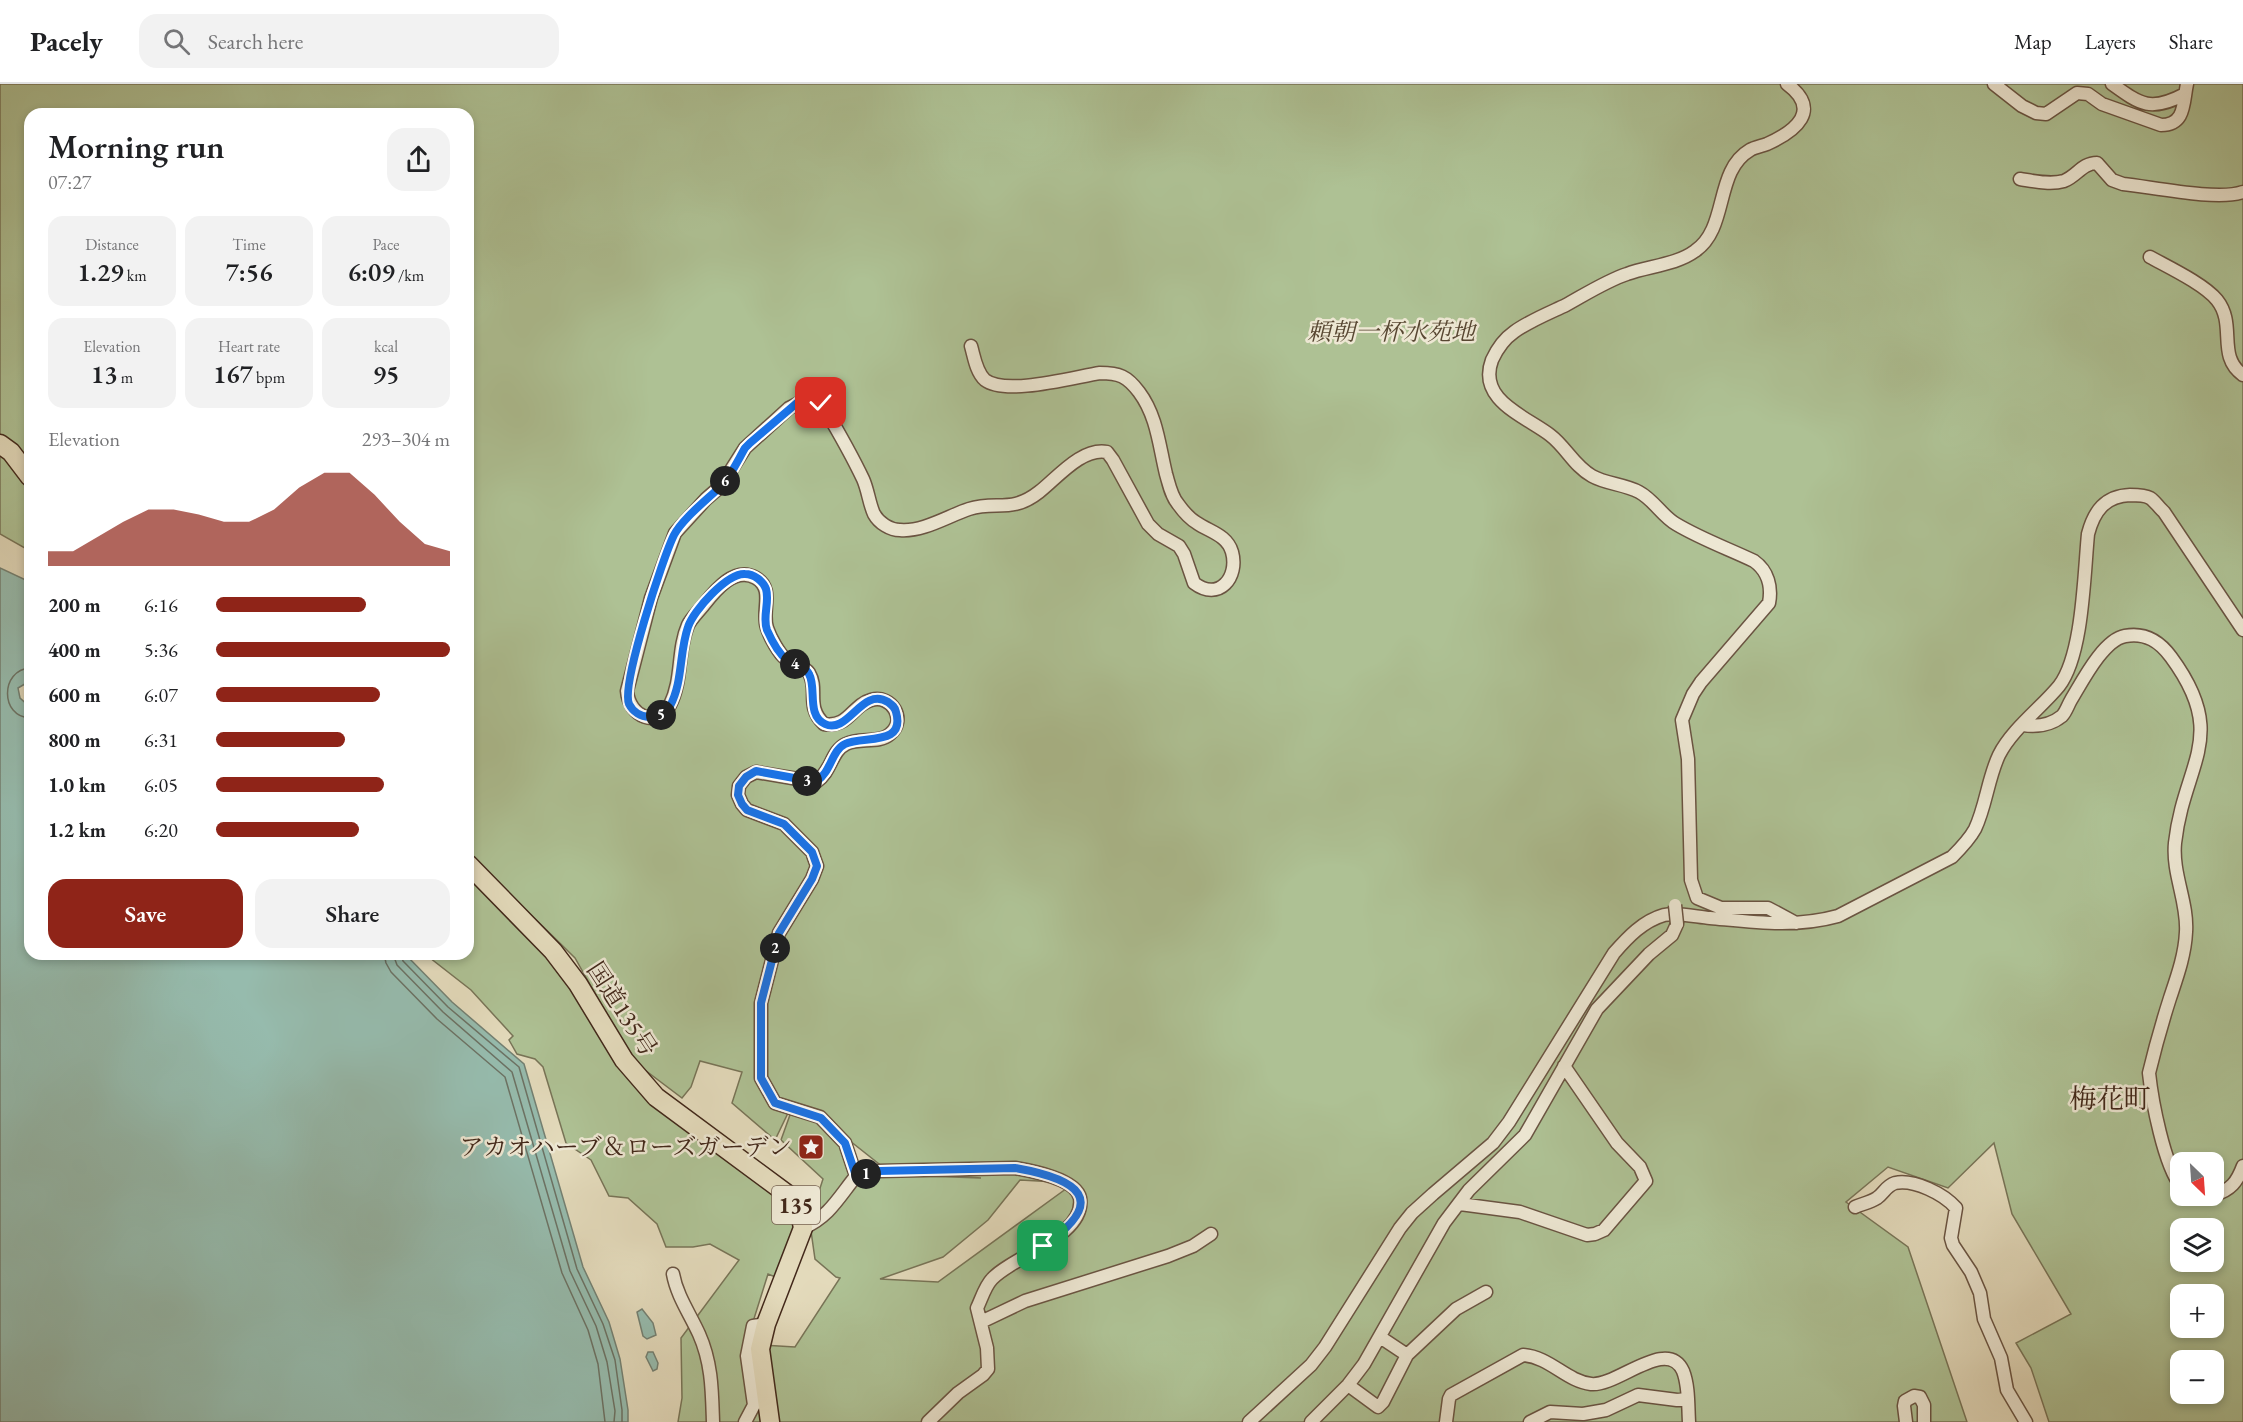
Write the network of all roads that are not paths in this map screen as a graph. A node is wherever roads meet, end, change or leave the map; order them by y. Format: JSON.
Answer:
{"nodes":[{"id":1,"x":1787,"y":84,"type":"edge"},
{"id":2,"x":1994,"y":84,"type":"edge"},
{"id":3,"x":2112,"y":84,"type":"edge"},
{"id":4,"x":2186,"y":89,"type":"edge"},
{"id":5,"x":2020,"y":179,"type":"dead end"},
{"id":6,"x":2243,"y":192,"type":"edge"},
{"id":7,"x":2150,"y":258,"type":"dead end"},
{"id":8,"x":971,"y":346,"type":"dead end"},
{"id":9,"x":2243,"y":375,"type":"edge"},
{"id":10,"x":5,"y":448,"type":"edge"},
{"id":11,"x":24,"y":470,"type":"edge"},
{"id":12,"x":2243,"y":630,"type":"edge"},
{"id":13,"x":2023,"y":724,"type":"junction"},
{"id":14,"x":474,"y":870,"type":"edge"},
{"id":15,"x":1675,"y":905,"type":"dead end"},
{"id":16,"x":1796,"y":923,"type":"junction"},
{"id":17,"x":1564,"y":1066,"type":"junction"},
{"id":18,"x":2170,"y":1165,"type":"edge"},
{"id":19,"x":2243,"y":1166,"type":"edge"},
{"id":20,"x":856,"y":1176,"type":"junction"},
{"id":21,"x":2224,"y":1191,"type":"edge"},
{"id":22,"x":1460,"y":1204,"type":"junction"},
{"id":23,"x":1855,"y":1207,"type":"dead end"},
{"id":24,"x":802,"y":1228,"type":"junction"},
{"id":25,"x":1211,"y":1234,"type":"dead end"},
{"id":26,"x":673,"y":1274,"type":"dead end"},
{"id":27,"x":1486,"y":1292,"type":"dead end"},
{"id":28,"x":981,"y":1322,"type":"junction"},
{"id":29,"x":766,"y":1324,"type":"junction"},
{"id":30,"x":1380,"y":1337,"type":"junction"},
{"id":31,"x":1407,"y":1355,"type":"junction"},
{"id":32,"x":1348,"y":1384,"type":"junction"},
{"id":33,"x":1687,"y":1399,"type":"junction"},
{"id":34,"x":713,"y":1422,"type":"edge"},
{"id":35,"x":745,"y":1422,"type":"edge"},
{"id":36,"x":770,"y":1422,"type":"edge"},
{"id":37,"x":928,"y":1422,"type":"edge"},
{"id":38,"x":1249,"y":1422,"type":"edge"},
{"id":39,"x":1311,"y":1422,"type":"edge"},
{"id":40,"x":1446,"y":1422,"type":"edge"},
{"id":41,"x":1530,"y":1422,"type":"edge"},
{"id":42,"x":1689,"y":1422,"type":"edge"},
{"id":43,"x":1906,"y":1422,"type":"edge"},
{"id":44,"x":1924,"y":1422,"type":"edge"},
{"id":45,"x":2026,"y":1422,"type":"edge"}],
"edges":[{"from":1,"to":16,"type":"street"},
{"from":2,"to":4,"type":"street"},
{"from":3,"to":4,"type":"street"},
{"from":5,"to":6,"type":"street"},
{"from":7,"to":9,"type":"street"},
{"from":8,"to":20,"type":"street"},
{"from":10,"to":11,"type":"highway"},
{"from":12,"to":13,"type":"street"},
{"from":13,"to":16,"type":"street"},
{"from":13,"to":18,"type":"street"},
{"from":14,"to":24,"type":"highway","name":"国道135号","number":"135"},
{"from":15,"to":17,"type":"street","bridge":true},
{"from":16,"to":38,"type":"street"},
{"from":17,"to":22,"type":"street"},
{"from":17,"to":22,"type":"street"},
{"from":19,"to":21,"type":"street"},
{"from":20,"to":24,"type":"street"},
{"from":20,"to":28,"type":"street"},
{"from":22,"to":30,"type":"street"},
{"from":23,"to":45,"type":"street"},
{"from":24,"to":29,"type":"highway","number":"135"},
{"from":25,"to":28,"type":"street"},
{"from":26,"to":34,"type":"street"},
{"from":27,"to":31,"type":"street"},
{"from":28,"to":37,"type":"street"},
{"from":29,"to":35,"type":"street"},
{"from":29,"to":36,"type":"highway","number":"135"},
{"from":30,"to":31,"type":"street"},
{"from":30,"to":32,"type":"street"},
{"from":31,"to":32,"type":"street"},
{"from":32,"to":39,"type":"street"},
{"from":33,"to":40,"type":"street"},
{"from":33,"to":41,"type":"street"},
{"from":33,"to":42,"type":"street"},
{"from":43,"to":44,"type":"street"}]}
